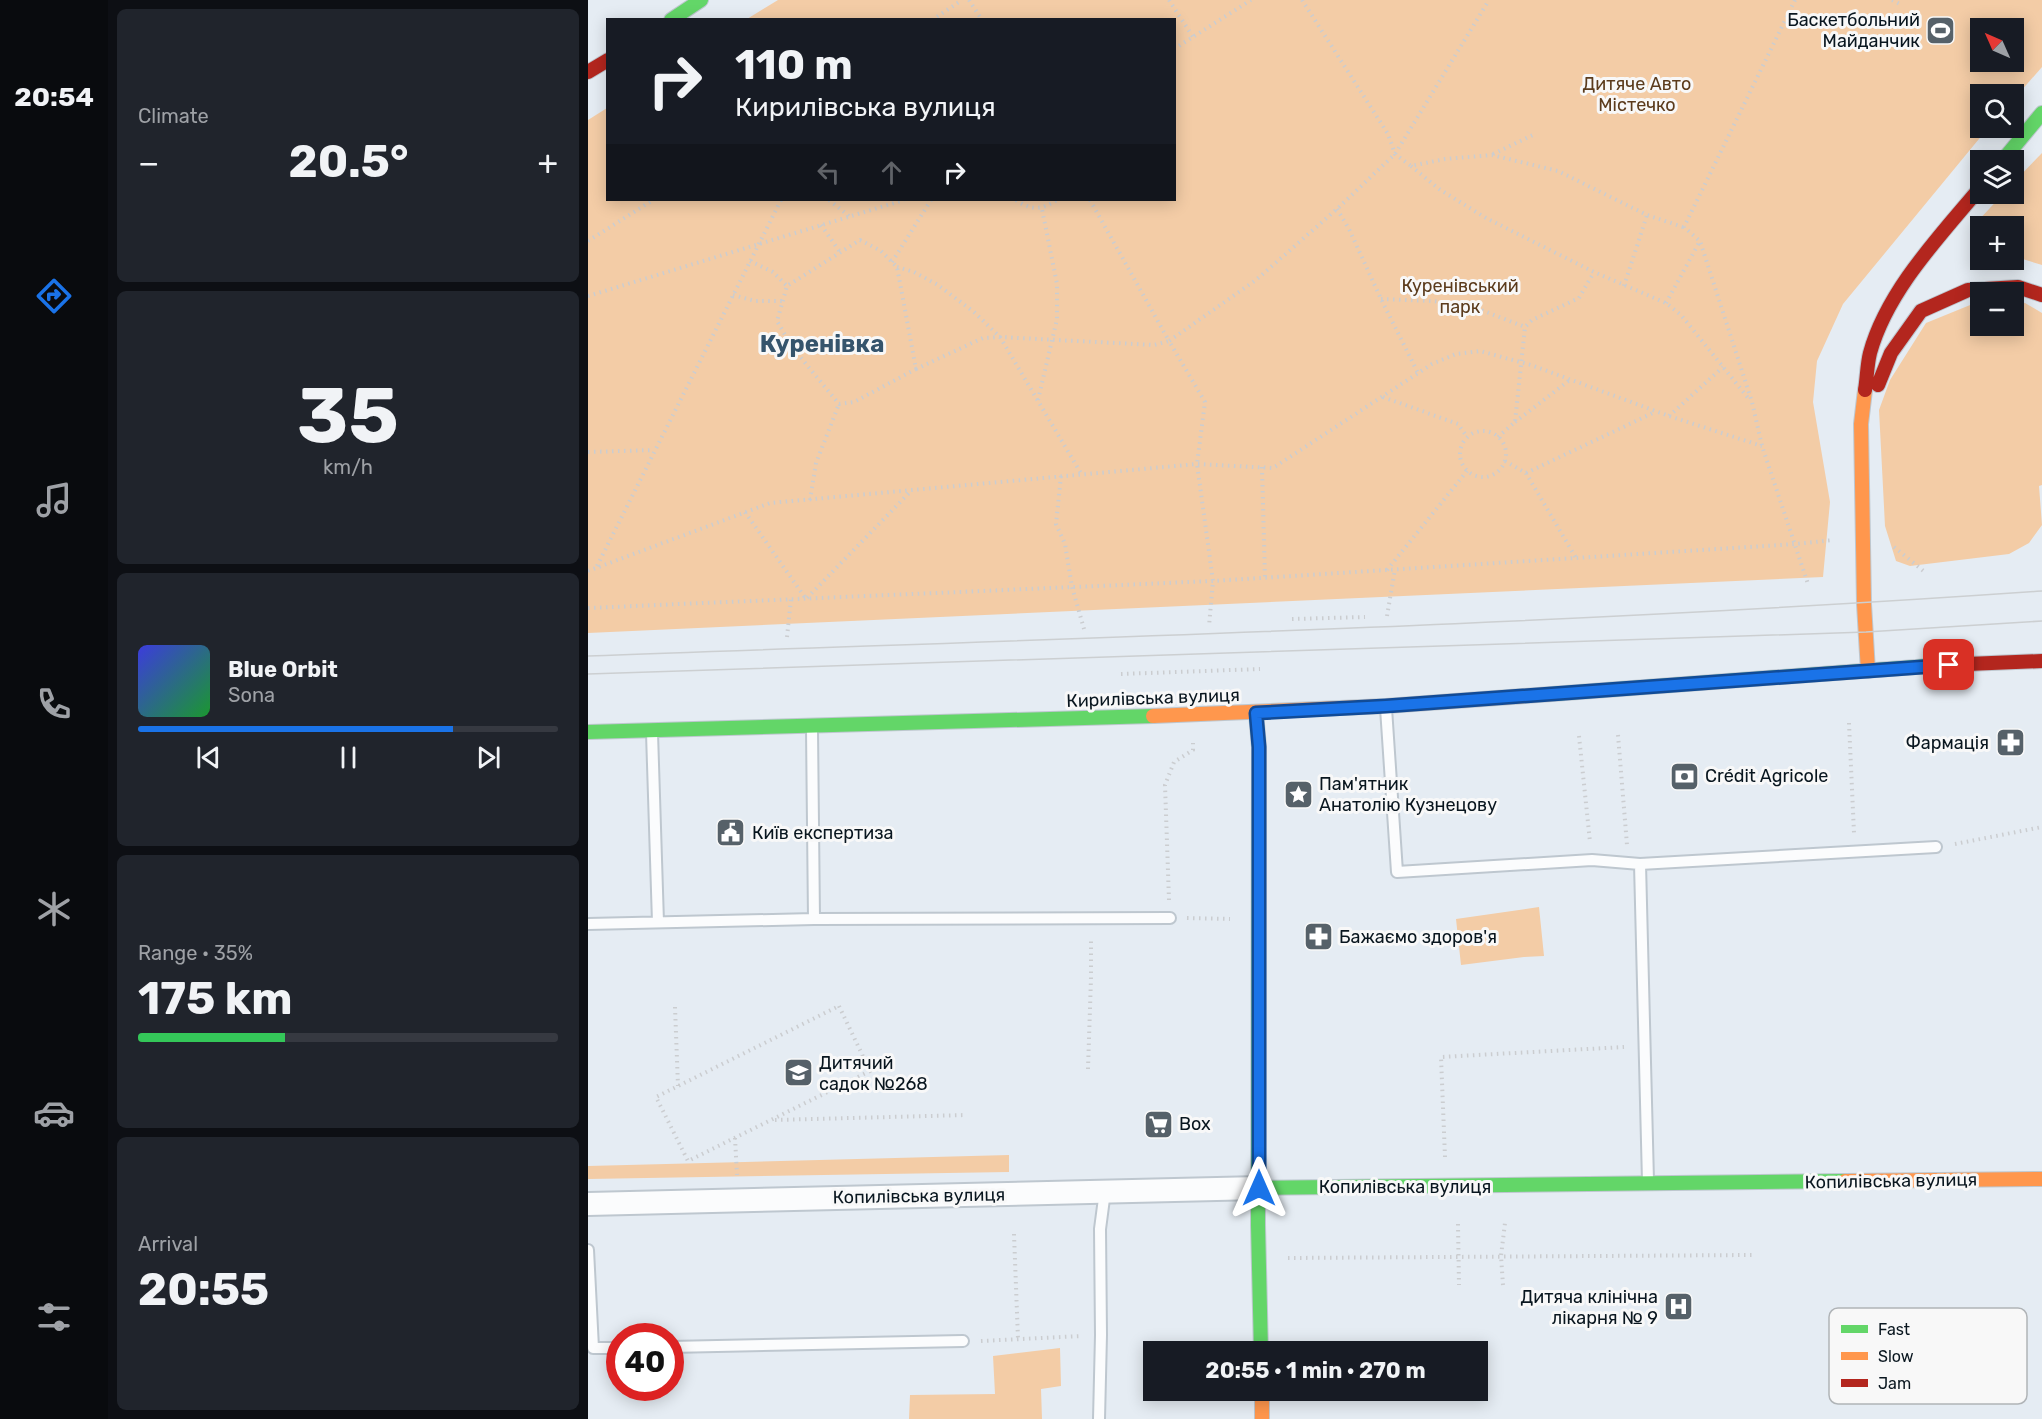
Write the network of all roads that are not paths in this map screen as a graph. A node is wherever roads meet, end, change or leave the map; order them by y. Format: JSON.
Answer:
{"nodes":[{"id":1,"x":701,"y":0,"type":"edge"},
{"id":2,"x":674,"y":18,"type":"edge"},
{"id":3,"x":606,"y":61,"type":"edge"},
{"id":4,"x":588,"y":72,"type":"edge"},
{"id":5,"x":2042,"y":113,"type":"edge"},
{"id":6,"x":2011,"y":150,"type":"edge"},
{"id":7,"x":1970,"y":200,"type":"edge"},
{"id":8,"x":2042,"y":295,"type":"edge"},
{"id":9,"x":1861,"y":424,"type":"junction"},
{"id":10,"x":2042,"y":661,"type":"edge"},
{"id":11,"x":1868,"y":671,"type":"junction"},
{"id":12,"x":1386,"y":706,"type":"junction"},
{"id":13,"x":1256,"y":713,"type":"junction"},
{"id":14,"x":812,"y":726,"type":"junction"},
{"id":15,"x":652,"y":731,"type":"junction"},
{"id":16,"x":588,"y":732,"type":"edge"},
{"id":17,"x":1936,"y":847,"type":"road end"},
{"id":18,"x":1634,"y":864,"type":"junction"},
{"id":19,"x":1170,"y":918,"type":"road end"},
{"id":20,"x":814,"y":920,"type":"junction"},
{"id":21,"x":658,"y":922,"type":"junction"},
{"id":22,"x":588,"y":924,"type":"edge"},
{"id":23,"x":2042,"y":1179,"type":"edge"},
{"id":24,"x":1648,"y":1184,"type":"junction"},
{"id":25,"x":1259,"y":1188,"type":"junction"},
{"id":26,"x":1105,"y":1191,"type":"junction"},
{"id":27,"x":588,"y":1204,"type":"edge"},
{"id":28,"x":588,"y":1250,"type":"edge"},
{"id":29,"x":963,"y":1341,"type":"road end"},
{"id":30,"x":1261,"y":1341,"type":"edge"},
{"id":31,"x":684,"y":1347,"type":"edge"},
{"id":32,"x":606,"y":1348,"type":"edge"},
{"id":33,"x":1262,"y":1401,"type":"edge"},
{"id":34,"x":1099,"y":1419,"type":"edge"},
{"id":35,"x":1262,"y":1419,"type":"edge"}],
"edges":[{"from":1,"to":2,"type":"main road"},
{"from":3,"to":4,"type":"main road"},
{"from":5,"to":6,"type":"main road"},
{"from":7,"to":9,"type":"main road"},
{"from":8,"to":9,"type":"main road"},
{"from":9,"to":11,"type":"main road"},
{"from":10,"to":11,"type":"main road","name":"Кирилівська вулиця"},
{"from":11,"to":12,"type":"main road","name":"Кирилівська вулиця"},
{"from":12,"to":13,"type":"main road","name":"Кирилівська вулиця"},
{"from":12,"to":18,"type":"lane"},
{"from":13,"to":14,"type":"main road","name":"Кирилівська вулиця"},
{"from":13,"to":25,"type":"main road"},
{"from":14,"to":15,"type":"main road","name":"Кирилівська вулиця"},
{"from":14,"to":20,"type":"lane"},
{"from":15,"to":16,"type":"main road","name":"Кирилівська вулиця"},
{"from":15,"to":21,"type":"lane"},
{"from":17,"to":18,"type":"lane"},
{"from":18,"to":24,"type":"lane"},
{"from":19,"to":20,"type":"lane"},
{"from":20,"to":21,"type":"lane"},
{"from":21,"to":22,"type":"lane"},
{"from":23,"to":24,"type":"main road","name":"Копилівська вулиця"},
{"from":24,"to":25,"type":"main road","name":"Копилівська вулиця"},
{"from":25,"to":26,"type":"street","name":"Копилівська вулиця"},
{"from":25,"to":30,"type":"main road"},
{"from":26,"to":27,"type":"street","name":"Копилівська вулиця"},
{"from":26,"to":34,"type":"lane"},
{"from":28,"to":32,"type":"lane"},
{"from":29,"to":31,"type":"lane"},
{"from":33,"to":35,"type":"main road"}]}
